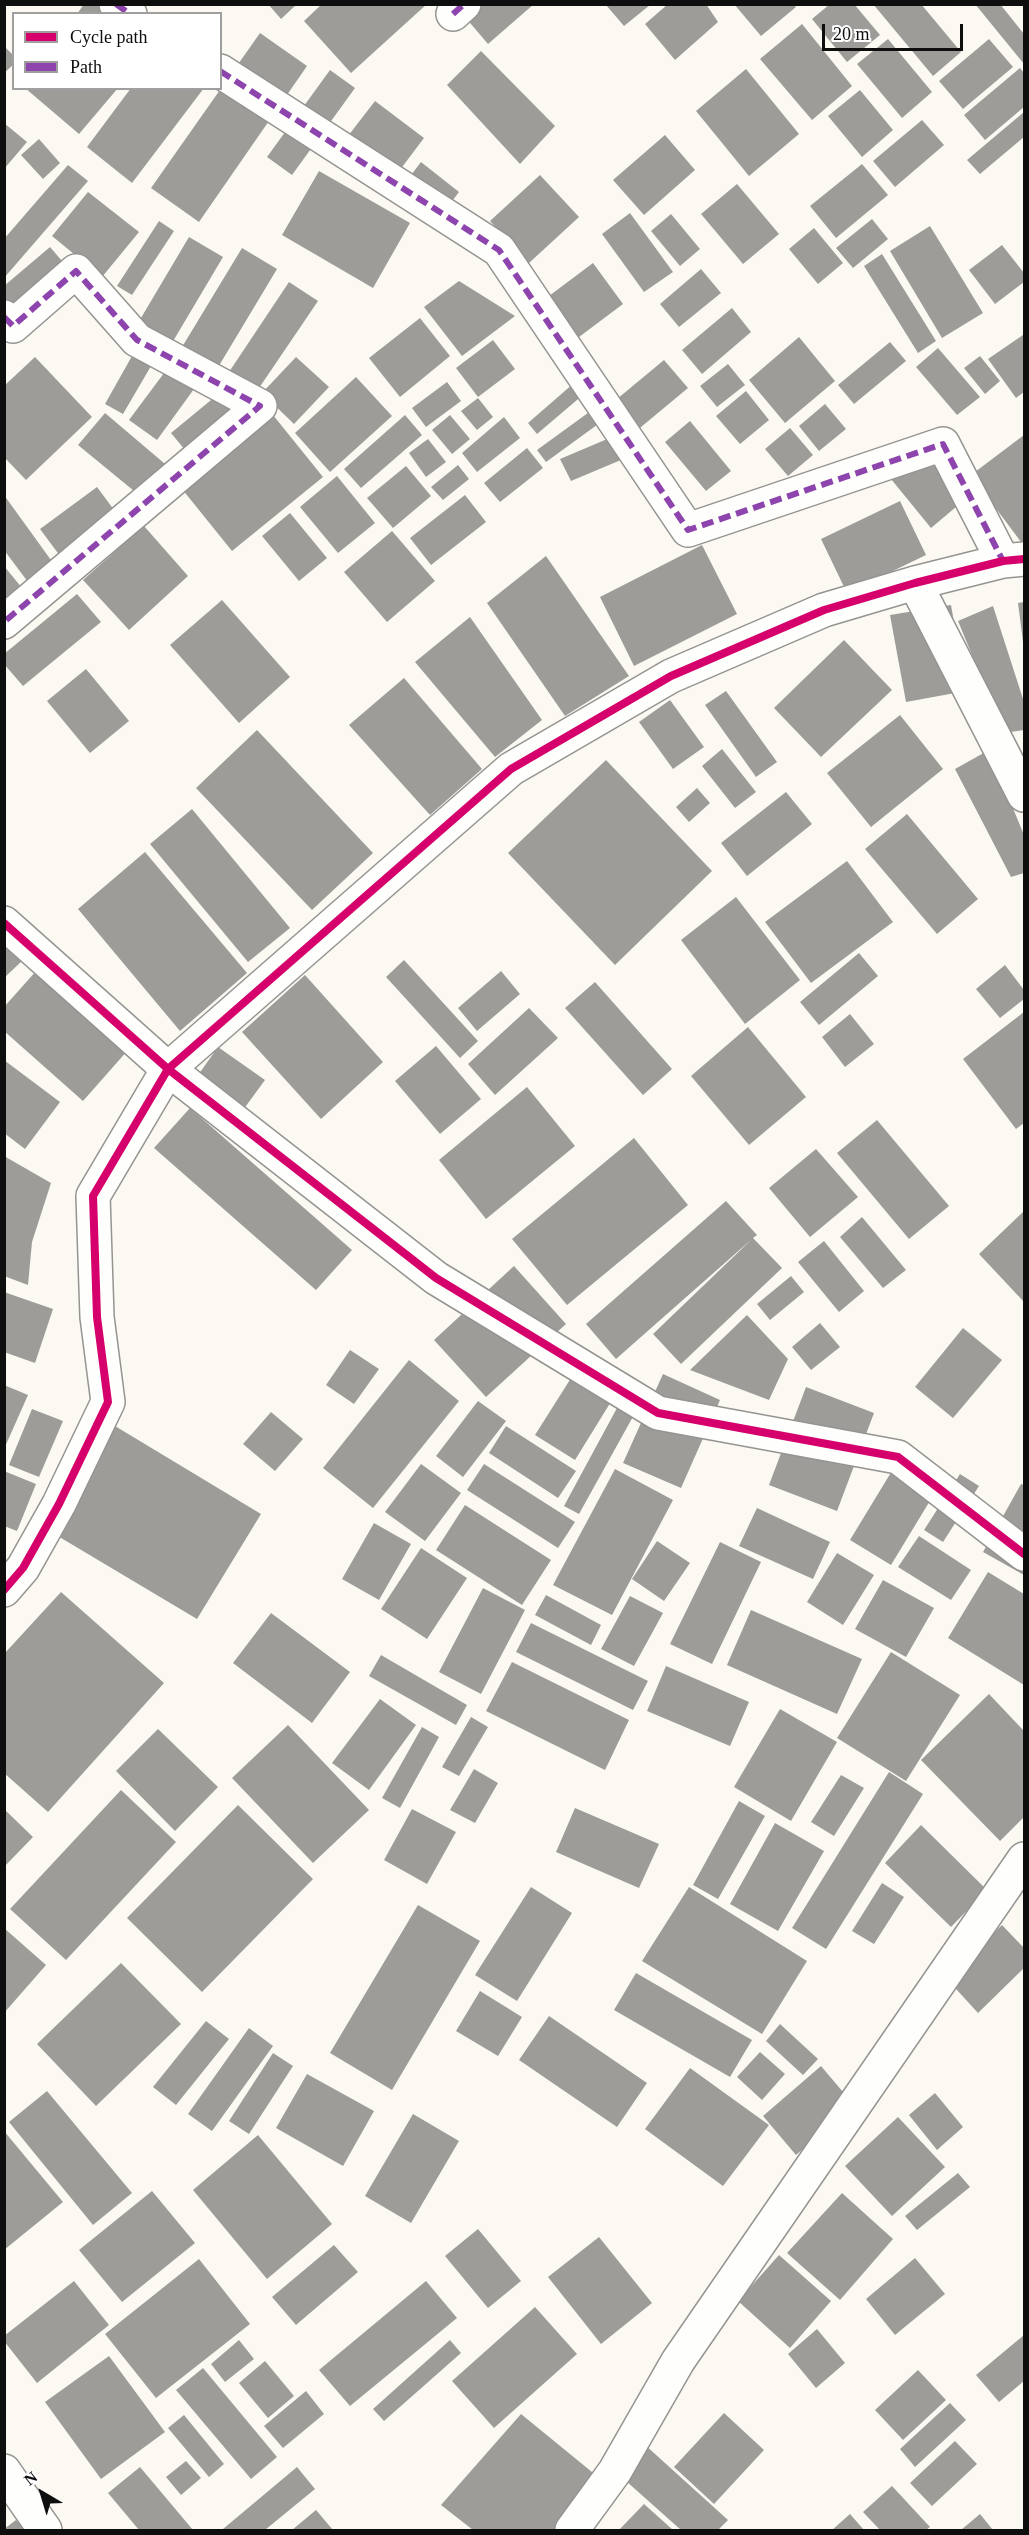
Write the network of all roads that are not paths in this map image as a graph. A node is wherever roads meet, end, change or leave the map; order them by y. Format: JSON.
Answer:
{"nodes":[{"id":1,"x":222,"y":72,"type":"edge"},
{"id":2,"x":4,"y":317,"type":"edge"},
{"id":3,"x":1014,"y":560,"type":"edge"},
{"id":4,"x":915,"y":583,"type":"junction"},
{"id":5,"x":4,"y":622,"type":"edge"},
{"id":6,"x":1024,"y":795,"type":"edge"},
{"id":7,"x":4,"y":923,"type":"edge"},
{"id":8,"x":168,"y":1069,"type":"junction"},
{"id":9,"x":1024,"y":1554,"type":"edge"},
{"id":10,"x":4,"y":1590,"type":"edge"},
{"id":11,"x":1024,"y":1859,"type":"edge"},
{"id":12,"x":4,"y":2471,"type":"edge"},
{"id":13,"x":45,"y":2530,"type":"edge"},
{"id":14,"x":572,"y":2530,"type":"edge"}],
"edges":[{"from":1,"to":3,"type":"street"},
{"from":2,"to":5,"type":"street"},
{"from":3,"to":4,"type":"street"},
{"from":4,"to":6,"type":"street"},
{"from":4,"to":8,"type":"street"},
{"from":7,"to":8,"type":"street"},
{"from":8,"to":9,"type":"street"},
{"from":8,"to":10,"type":"street"},
{"from":11,"to":14,"type":"street"},
{"from":12,"to":13,"type":"street"}]}
